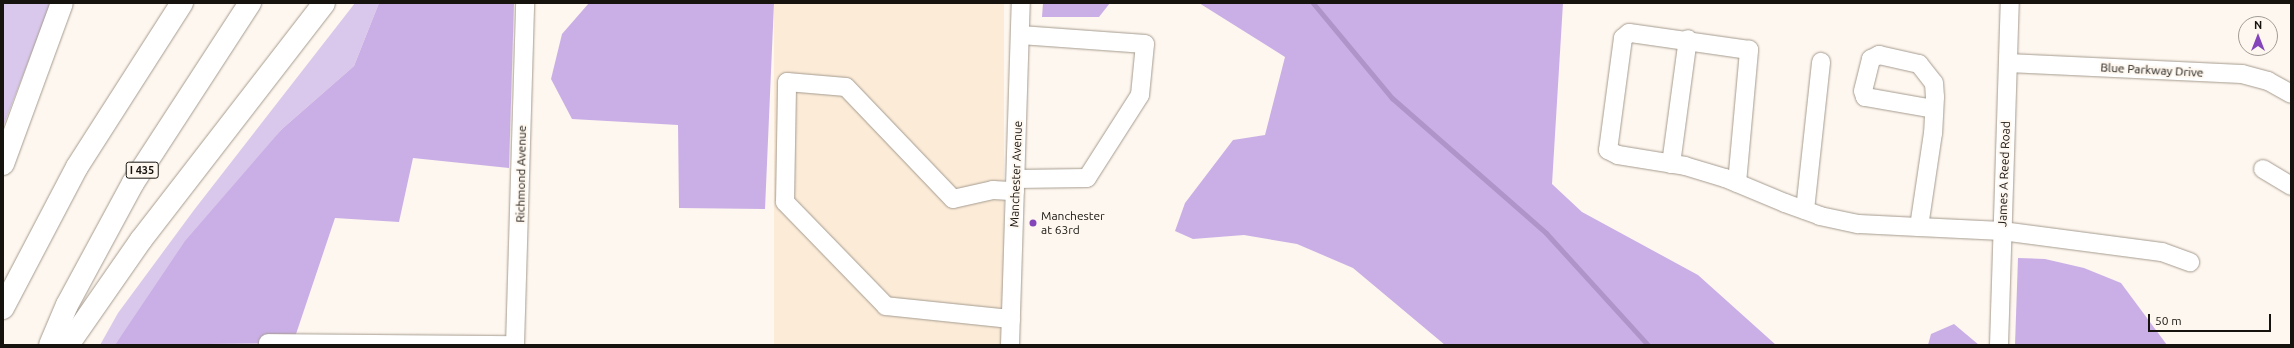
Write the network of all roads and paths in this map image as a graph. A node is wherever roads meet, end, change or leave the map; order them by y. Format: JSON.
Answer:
{"nodes":[{"id":1,"x":62,"y":3,"type":"edge"},
{"id":2,"x":182,"y":3,"type":"edge"},
{"id":3,"x":250,"y":3,"type":"edge"},
{"id":4,"x":324,"y":3,"type":"edge"},
{"id":5,"x":525,"y":3,"type":"edge"},
{"id":6,"x":1021,"y":3,"type":"edge"},
{"id":7,"x":2010,"y":3,"type":"edge"},
{"id":8,"x":1020,"y":35,"type":"junction"},
{"id":9,"x":1688,"y":39,"type":"junction"},
{"id":10,"x":1821,"y":62,"type":"dead end"},
{"id":11,"x":2008,"y":63,"type":"junction"},
{"id":12,"x":2291,"y":94,"type":"edge"},
{"id":13,"x":1934,"y":109,"type":"dead end"},
{"id":14,"x":3,"y":164,"type":"edge"},
{"id":15,"x":1672,"y":164,"type":"junction"},
{"id":16,"x":2263,"y":169,"type":"dead end"},
{"id":17,"x":1737,"y":183,"type":"junction"},
{"id":18,"x":1015,"y":185,"type":"junction"},
{"id":19,"x":2291,"y":186,"type":"edge"},
{"id":20,"x":1805,"y":210,"type":"junction"},
{"id":21,"x":1919,"y":227,"type":"junction"},
{"id":22,"x":2002,"y":231,"type":"junction"},
{"id":23,"x":2190,"y":262,"type":"dead end"},
{"id":24,"x":3,"y":308,"type":"edge"},
{"id":25,"x":1011,"y":319,"type":"junction"},
{"id":26,"x":268,"y":343,"type":"dead end"},
{"id":27,"x":50,"y":345,"type":"edge"},
{"id":28,"x":68,"y":345,"type":"edge"},
{"id":29,"x":509,"y":345,"type":"edge"},
{"id":30,"x":516,"y":345,"type":"edge"},
{"id":31,"x":1010,"y":345,"type":"edge"},
{"id":32,"x":1998,"y":345,"type":"edge"}],
"edges":[{"from":1,"to":14,"type":"highway"},
{"from":2,"to":24,"type":"highway"},
{"from":3,"to":27,"type":"highway","number":"I 435"},
{"from":4,"to":28,"type":"highway"},
{"from":5,"to":30,"type":"street","name":"Richmond Avenue"},
{"from":6,"to":8,"type":"street","name":"Manchester Avenue"},
{"from":7,"to":11,"type":"street","name":"James A Reed Road"},
{"from":8,"to":18,"type":"street","name":"Manchester Avenue"},
{"from":8,"to":18,"type":"street"},
{"from":9,"to":15,"type":"street"},
{"from":9,"to":15,"type":"street"},
{"from":9,"to":17,"type":"street"},
{"from":10,"to":20,"type":"street"},
{"from":11,"to":12,"type":"street","name":"Blue Parkway Drive"},
{"from":11,"to":22,"type":"street","name":"James A Reed Road"},
{"from":13,"to":21,"type":"street"},
{"from":15,"to":17,"type":"street"},
{"from":16,"to":19,"type":"street"},
{"from":17,"to":20,"type":"street"},
{"from":18,"to":25,"type":"street","name":"Manchester Avenue"},
{"from":18,"to":25,"type":"street"},
{"from":20,"to":21,"type":"street"},
{"from":21,"to":22,"type":"street"},
{"from":22,"to":23,"type":"street"},
{"from":22,"to":32,"type":"street","name":"James A Reed Road"},
{"from":25,"to":31,"type":"street","name":"Manchester Avenue"},
{"from":26,"to":29,"type":"street"}]}
